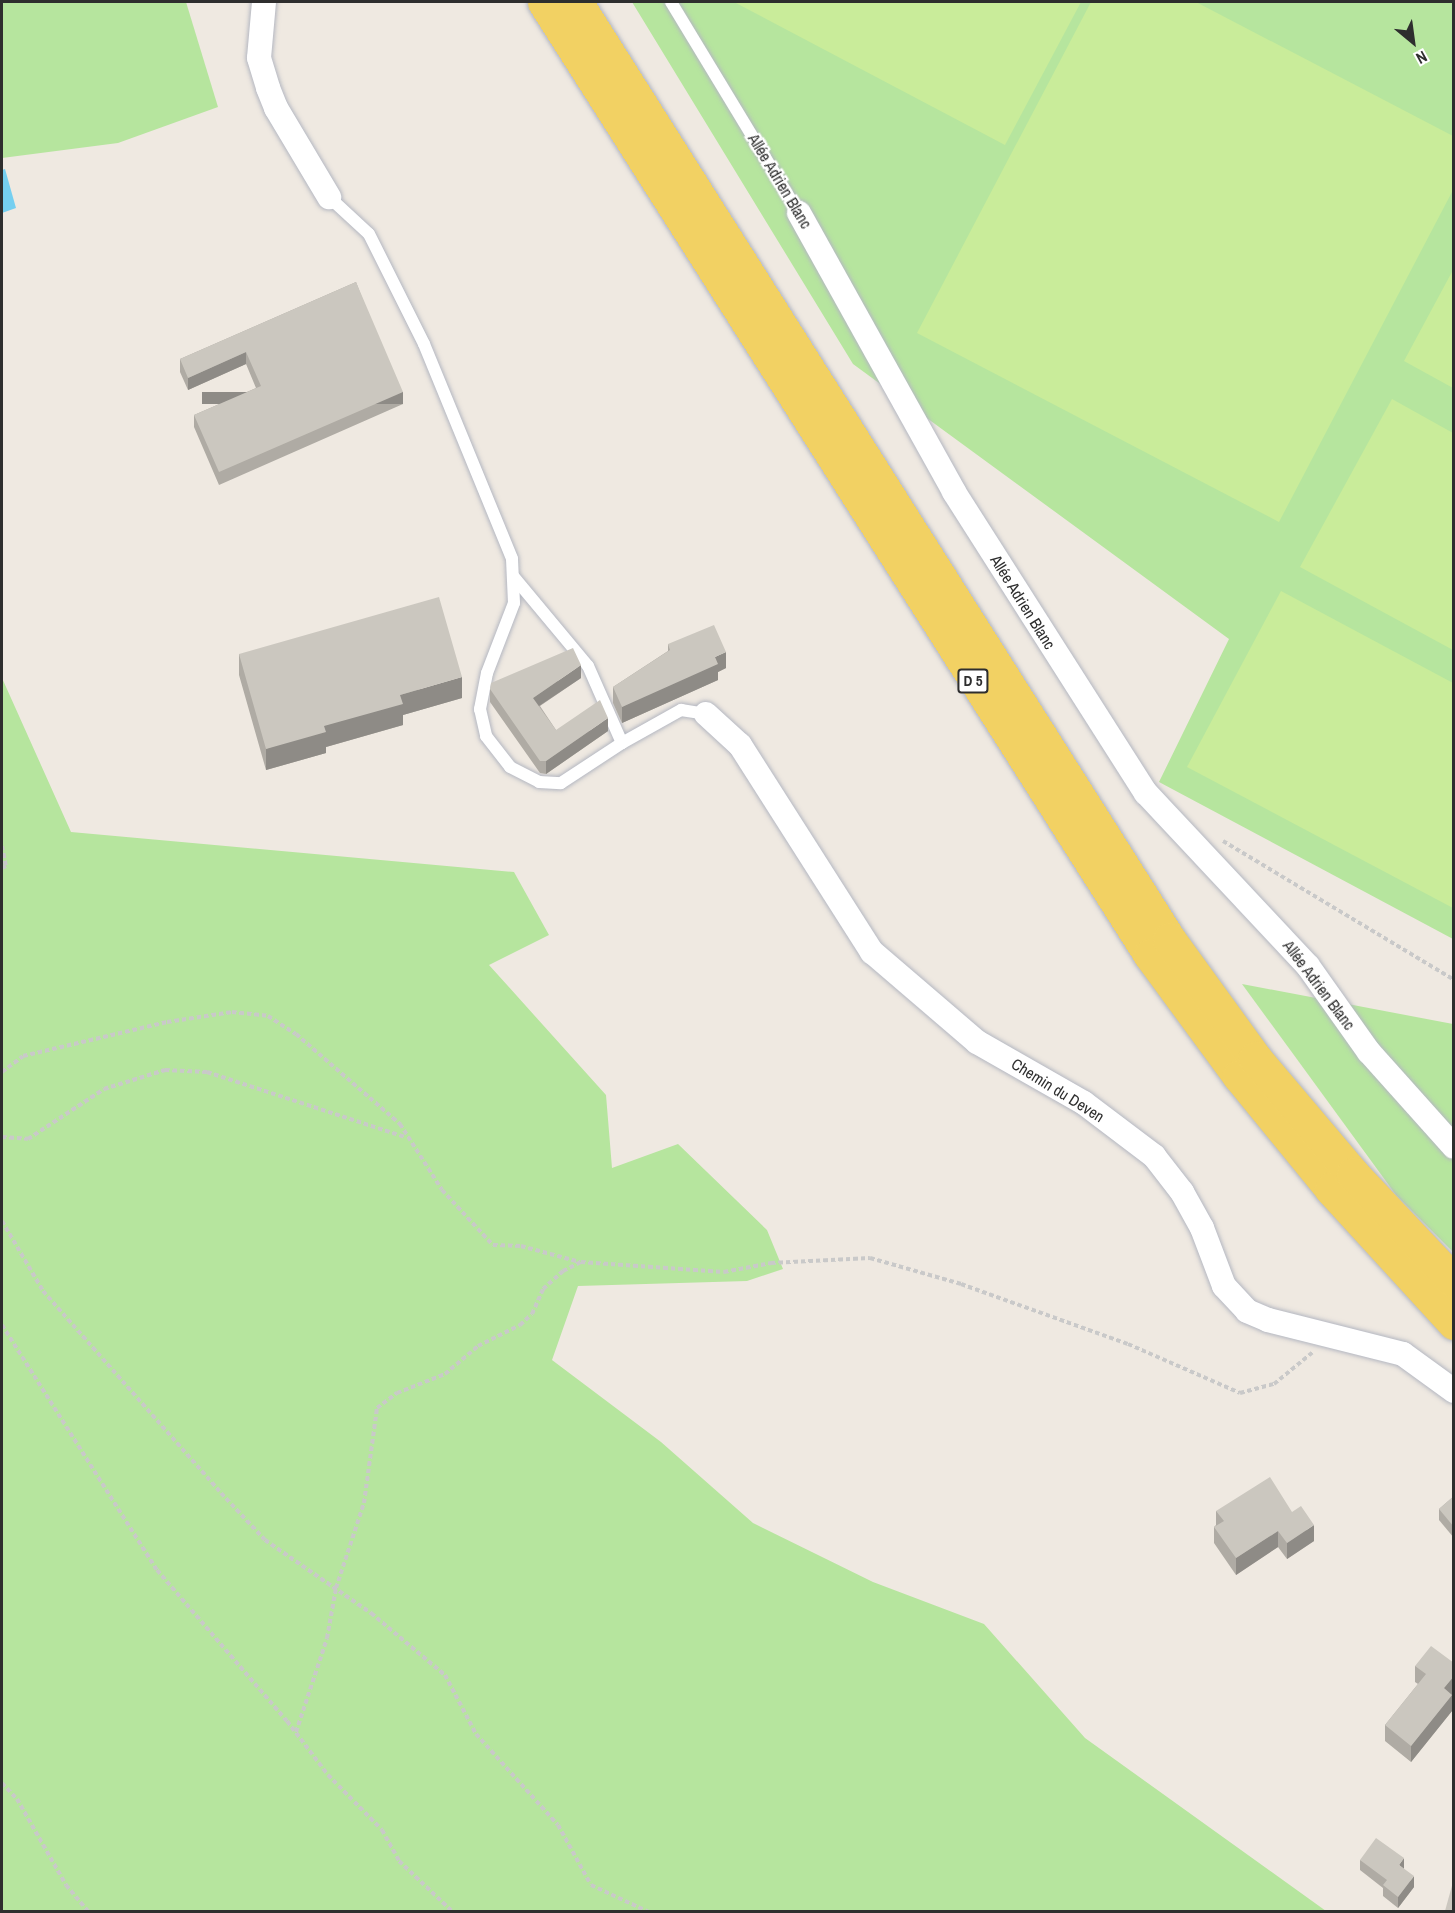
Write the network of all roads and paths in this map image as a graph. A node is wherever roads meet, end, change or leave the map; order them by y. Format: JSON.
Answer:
{"nodes":[{"id":1,"x":264,"y":2,"type":"edge"},
{"id":2,"x":544,"y":2,"type":"edge"},
{"id":3,"x":576,"y":2,"type":"edge"},
{"id":4,"x":671,"y":2,"type":"edge"},
{"id":5,"x":329,"y":197,"type":"joint"},
{"id":6,"x":799,"y":213,"type":"joint"},
{"id":7,"x":513,"y":576,"type":"junction"},
{"id":8,"x":706,"y":714,"type":"joint"},
{"id":9,"x":622,"y":743,"type":"junction"},
{"id":10,"x":1217,"y":837,"type":"dead end"},
{"id":11,"x":2,"y":846,"type":"edge"},
{"id":12,"x":2,"y":868,"type":"edge"},
{"id":13,"x":1454,"y":980,"type":"edge"},
{"id":14,"x":2,"y":1072,"type":"edge"},
{"id":15,"x":2,"y":1137,"type":"edge"},
{"id":16,"x":405,"y":1138,"type":"junction"},
{"id":17,"x":1454,"y":1147,"type":"edge"},
{"id":18,"x":2,"y":1221,"type":"edge"},
{"id":19,"x":581,"y":1262,"type":"junction"},
{"id":20,"x":1454,"y":1281,"type":"edge"},
{"id":21,"x":1454,"y":1323,"type":"edge"},
{"id":22,"x":2,"y":1325,"type":"edge"},
{"id":23,"x":1331,"y":1335,"type":"junction"},
{"id":24,"x":1454,"y":1391,"type":"edge"},
{"id":25,"x":336,"y":1588,"type":"junction"},
{"id":26,"x":296,"y":1732,"type":"junction"},
{"id":27,"x":2,"y":1783,"type":"edge"},
{"id":28,"x":89,"y":1911,"type":"edge"},
{"id":29,"x":453,"y":1911,"type":"edge"},
{"id":30,"x":649,"y":1911,"type":"edge"}],
"edges":[{"from":1,"to":5,"type":"street"},
{"from":2,"to":21,"type":"main road","number":"D 5"},
{"from":3,"to":20,"type":"main road","number":"D 5"},
{"from":4,"to":6,"type":"lane","name":"Allée Adrien Blanc"},
{"from":5,"to":7,"type":"lane"},
{"from":6,"to":17,"type":"street","name":"Allée Adrien Blanc"},
{"from":7,"to":9,"type":"lane"},
{"from":7,"to":9,"type":"lane"},
{"from":8,"to":9,"type":"lane"},
{"from":8,"to":23,"type":"street","name":"Chemin du Deven"},
{"from":10,"to":13,"type":"path"},
{"from":11,"to":12,"type":"path"},
{"from":14,"to":16,"type":"path"},
{"from":15,"to":16,"type":"path"},
{"from":16,"to":19,"type":"path"},
{"from":18,"to":25,"type":"path"},
{"from":19,"to":23,"type":"path"},
{"from":19,"to":25,"type":"path"},
{"from":22,"to":26,"type":"path"},
{"from":23,"to":24,"type":"street","name":"Chemin du Deven"},
{"from":25,"to":26,"type":"path"},
{"from":25,"to":30,"type":"path"},
{"from":26,"to":29,"type":"path"},
{"from":27,"to":28,"type":"path"}]}
